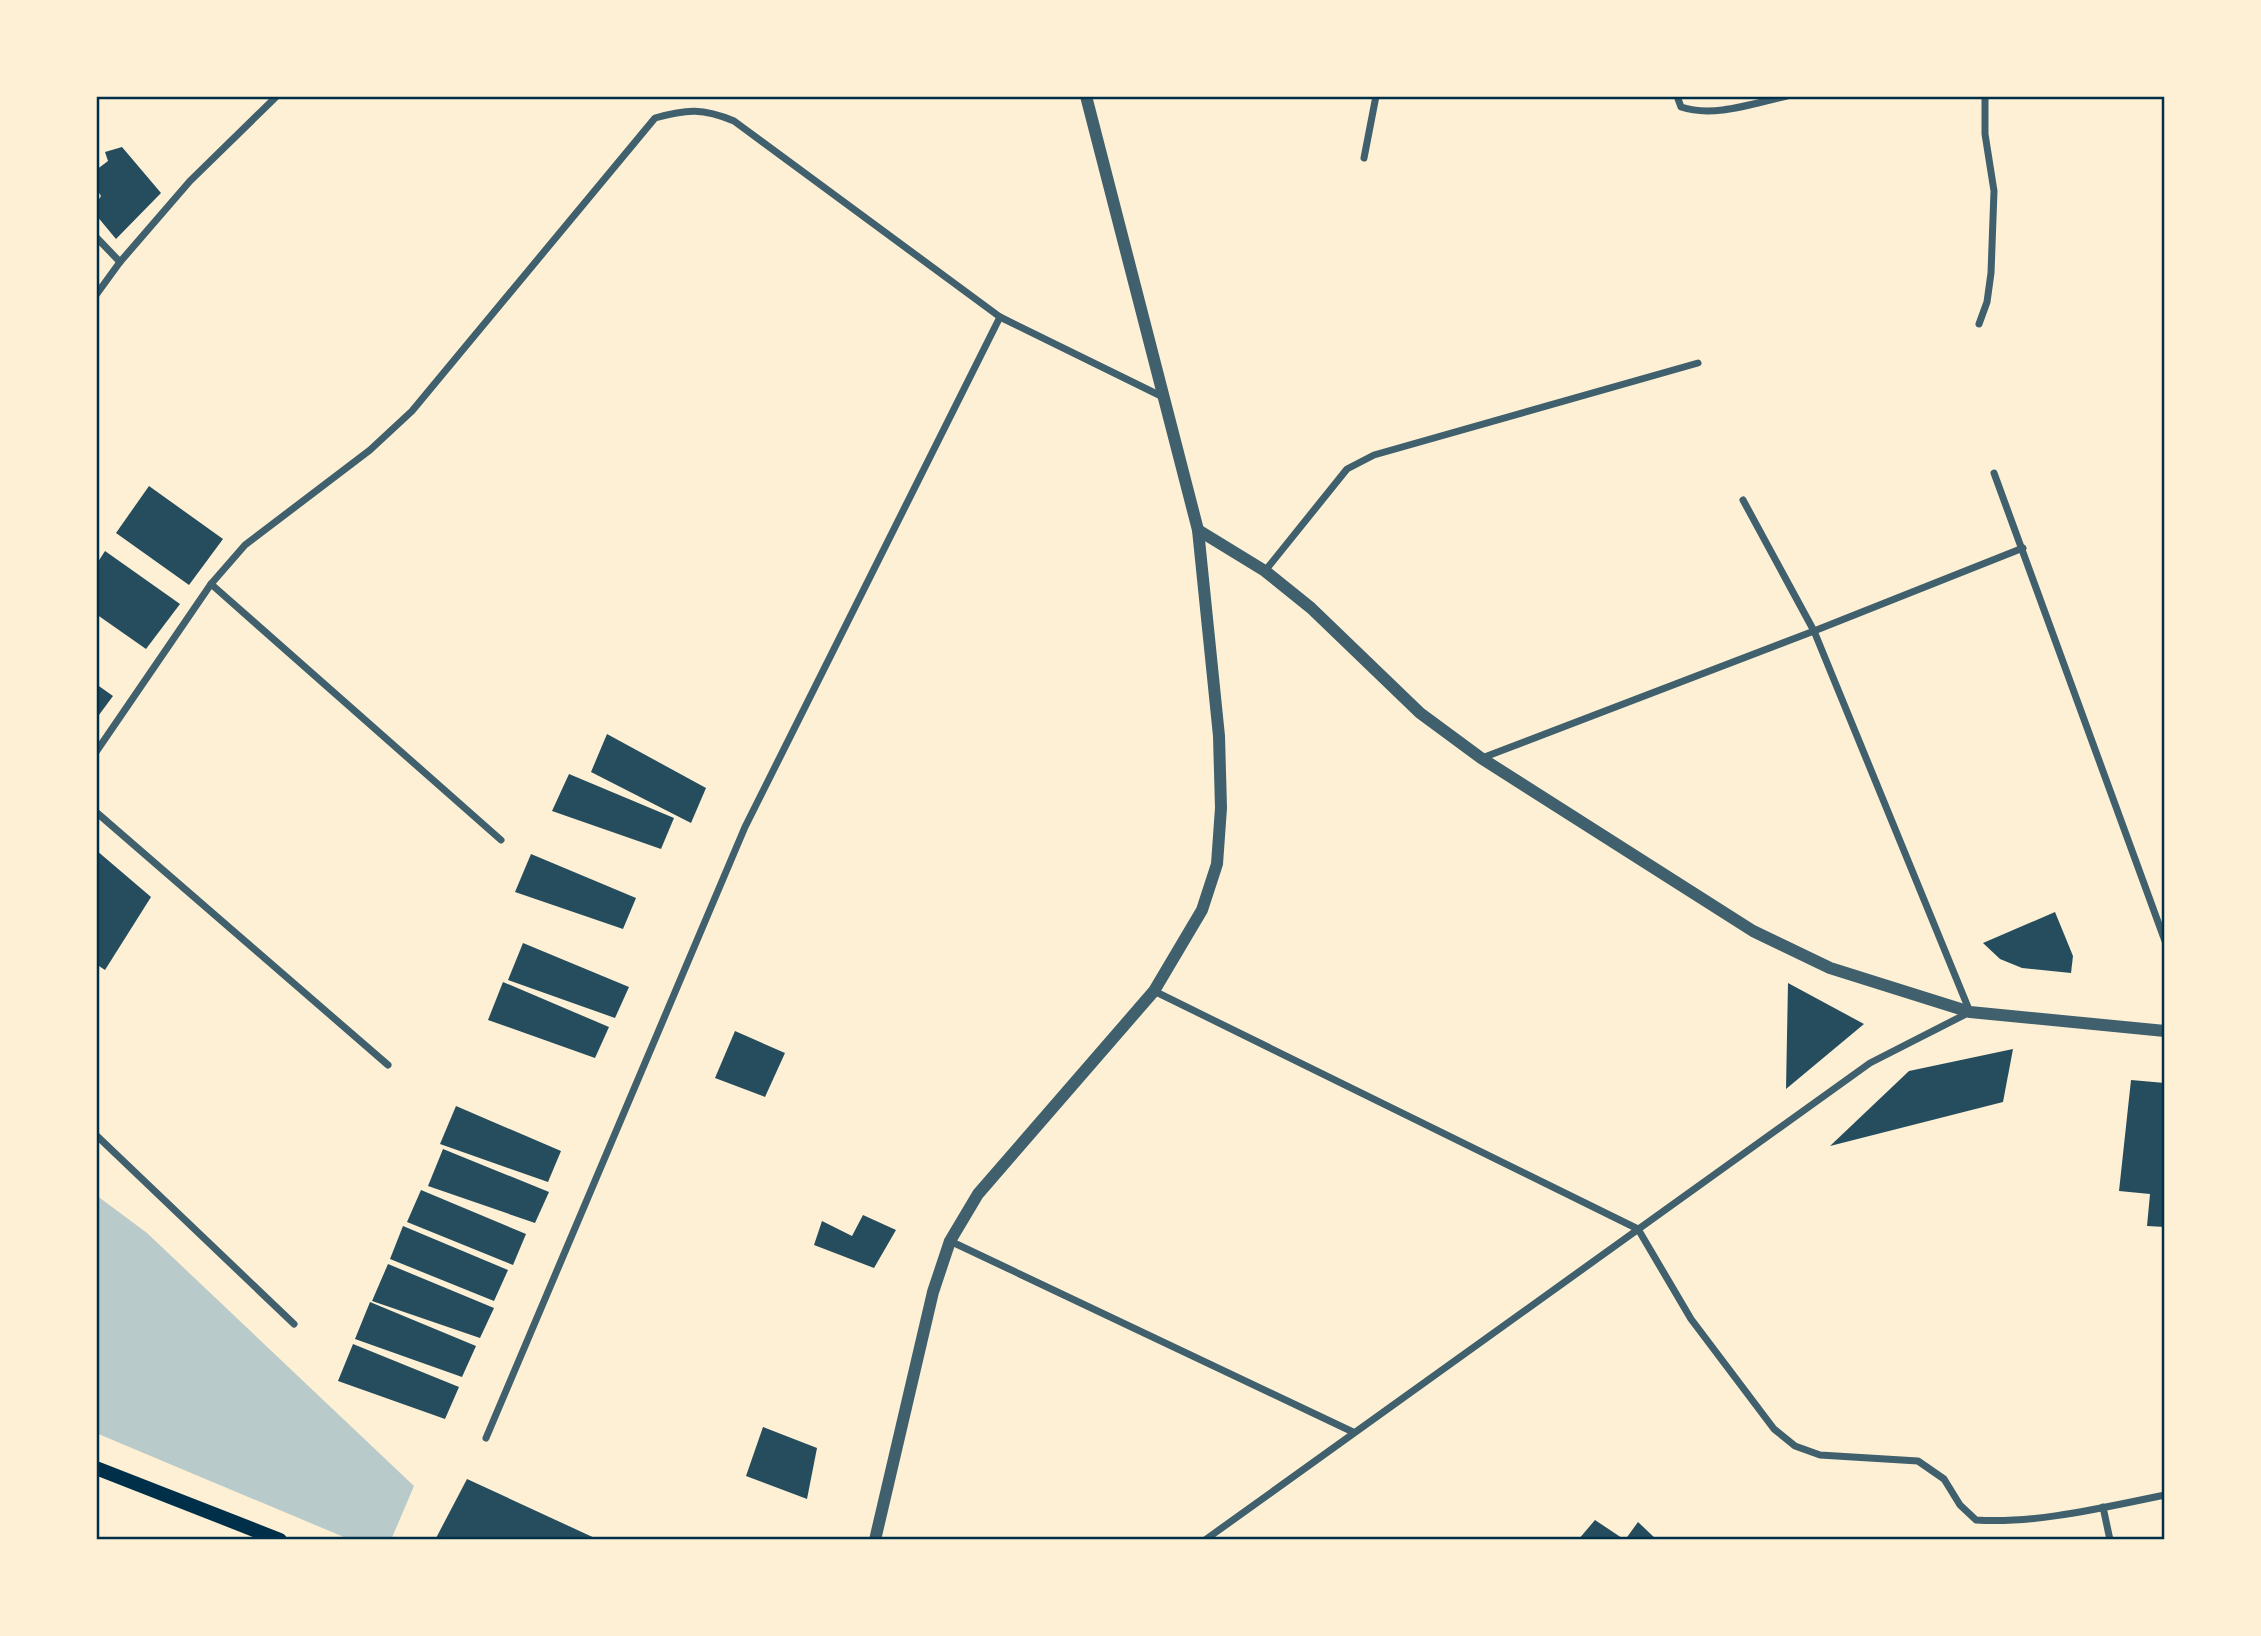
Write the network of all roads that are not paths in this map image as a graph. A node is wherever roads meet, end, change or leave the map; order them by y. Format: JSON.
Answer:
{"nodes":[{"id":1,"x":277,"y":96,"type":"edge"},
{"id":2,"x":1086,"y":96,"type":"edge"},
{"id":3,"x":1376,"y":96,"type":"edge"},
{"id":4,"x":1677,"y":96,"type":"edge"},
{"id":5,"x":1787,"y":96,"type":"edge"},
{"id":6,"x":1985,"y":96,"type":"edge"},
{"id":7,"x":1364,"y":158,"type":"dead end"},
{"id":8,"x":96,"y":237,"type":"edge"},
{"id":9,"x":120,"y":262,"type":"junction"},
{"id":10,"x":96,"y":295,"type":"edge"},
{"id":11,"x":1000,"y":317,"type":"junction"},
{"id":12,"x":1979,"y":324,"type":"dead end"},
{"id":13,"x":1698,"y":363,"type":"dead end"},
{"id":14,"x":1164,"y":398,"type":"junction"},
{"id":15,"x":1994,"y":473,"type":"dead end"},
{"id":16,"x":1743,"y":500,"type":"dead end"},
{"id":17,"x":1198,"y":530,"type":"junction"},
{"id":18,"x":2023,"y":548,"type":"junction"},
{"id":19,"x":1265,"y":571,"type":"junction"},
{"id":20,"x":211,"y":584,"type":"junction"},
{"id":21,"x":1814,"y":631,"type":"junction"},
{"id":22,"x":96,"y":752,"type":"edge"},
{"id":23,"x":1481,"y":758,"type":"junction"},
{"id":24,"x":96,"y":812,"type":"edge"},
{"id":25,"x":501,"y":840,"type":"dead end"},
{"id":26,"x":2165,"y":941,"type":"edge"},
{"id":27,"x":1154,"y":991,"type":"junction"},
{"id":28,"x":1970,"y":1012,"type":"junction"},
{"id":29,"x":2165,"y":1031,"type":"edge"},
{"id":30,"x":388,"y":1065,"type":"dead end"},
{"id":31,"x":96,"y":1135,"type":"edge"},
{"id":32,"x":1638,"y":1229,"type":"junction"},
{"id":33,"x":950,"y":1241,"type":"junction"},
{"id":34,"x":294,"y":1324,"type":"dead end"},
{"id":35,"x":1353,"y":1432,"type":"junction"},
{"id":36,"x":486,"y":1438,"type":"dead end"},
{"id":37,"x":97,"y":1468,"type":"edge"},
{"id":38,"x":2165,"y":1495,"type":"edge"},
{"id":39,"x":2102,"y":1507,"type":"junction"},
{"id":40,"x":280,"y":1540,"type":"edge"},
{"id":41,"x":875,"y":1540,"type":"edge"},
{"id":42,"x":1205,"y":1540,"type":"edge"},
{"id":43,"x":2110,"y":1540,"type":"edge"}],
"edges":[{"from":1,"to":9,"type":"street"},
{"from":2,"to":14,"type":"street"},
{"from":3,"to":7,"type":"street"},
{"from":4,"to":5,"type":"street"},
{"from":6,"to":12,"type":"street"},
{"from":8,"to":9,"type":"street"},
{"from":9,"to":10,"type":"street"},
{"from":11,"to":14,"type":"street"},
{"from":11,"to":20,"type":"street"},
{"from":11,"to":36,"type":"street"},
{"from":13,"to":19,"type":"street"},
{"from":14,"to":17,"type":"street"},
{"from":15,"to":18,"type":"street"},
{"from":16,"to":21,"type":"street"},
{"from":17,"to":19,"type":"street"},
{"from":17,"to":27,"type":"street"},
{"from":18,"to":21,"type":"street"},
{"from":18,"to":26,"type":"street"},
{"from":19,"to":23,"type":"street"},
{"from":20,"to":22,"type":"street"},
{"from":20,"to":25,"type":"street"},
{"from":21,"to":23,"type":"street"},
{"from":21,"to":28,"type":"street"},
{"from":23,"to":28,"type":"street"},
{"from":24,"to":30,"type":"street"},
{"from":27,"to":32,"type":"street"},
{"from":27,"to":33,"type":"street"},
{"from":28,"to":29,"type":"street"},
{"from":28,"to":32,"type":"street"},
{"from":31,"to":34,"type":"street"},
{"from":32,"to":35,"type":"street"},
{"from":32,"to":39,"type":"street"},
{"from":33,"to":35,"type":"street"},
{"from":33,"to":41,"type":"street"},
{"from":35,"to":42,"type":"street"},
{"from":37,"to":40,"type":"main road"},
{"from":38,"to":39,"type":"street"},
{"from":39,"to":43,"type":"street"}]}
